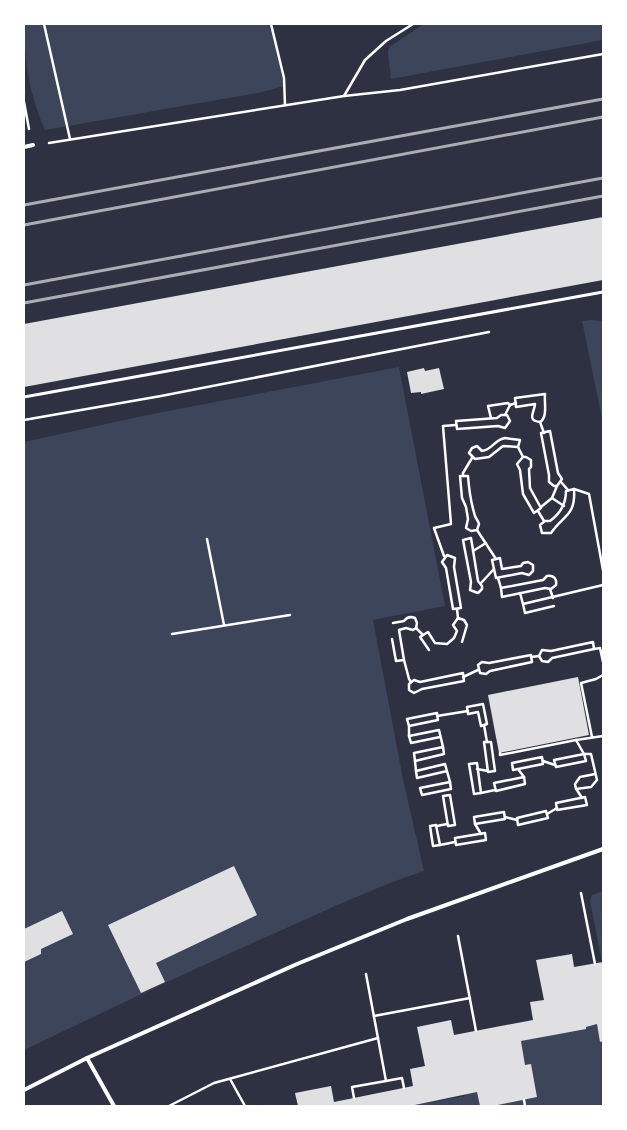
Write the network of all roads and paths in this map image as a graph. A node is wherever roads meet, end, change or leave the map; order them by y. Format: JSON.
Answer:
{"nodes":[{"id":1,"x":44,"y":24,"type":"edge"},
{"id":2,"x":271,"y":24,"type":"edge"},
{"id":3,"x":413,"y":24,"type":"edge"},
{"id":4,"x":603,"y":54,"type":"edge"},
{"id":5,"x":344,"y":96,"type":"junction"},
{"id":6,"x":24,"y":102,"type":"edge"},
{"id":7,"x":285,"y":105,"type":"junction"},
{"id":8,"x":70,"y":139,"type":"junction"},
{"id":9,"x":33,"y":145,"type":"junction"},
{"id":10,"x":24,"y":147,"type":"edge"},
{"id":11,"x":603,"y":292,"type":"edge"},
{"id":12,"x":492,"y":332,"type":"dead end"},
{"id":13,"x":24,"y":397,"type":"edge"},
{"id":14,"x":516,"y":403,"type":"junction"},
{"id":15,"x":510,"y":405,"type":"junction"},
{"id":16,"x":505,"y":414,"type":"junction"},
{"id":17,"x":491,"y":418,"type":"junction"},
{"id":18,"x":24,"y":420,"type":"edge"},
{"id":19,"x":540,"y":422,"type":"junction"},
{"id":20,"x":456,"y":425,"type":"junction"},
{"id":21,"x":544,"y":433,"type":"junction"},
{"id":22,"x":518,"y":448,"type":"junction"},
{"id":23,"x":522,"y":457,"type":"junction"},
{"id":24,"x":472,"y":458,"type":"junction"},
{"id":25,"x":464,"y":476,"type":"junction"},
{"id":26,"x":561,"y":482,"type":"junction"},
{"id":27,"x":557,"y":486,"type":"junction"},
{"id":28,"x":574,"y":489,"type":"junction"},
{"id":29,"x":568,"y":490,"type":"junction"},
{"id":30,"x":552,"y":498,"type":"junction"},
{"id":31,"x":564,"y":506,"type":"junction"},
{"id":32,"x":541,"y":507,"type":"junction"},
{"id":33,"x":538,"y":511,"type":"junction"},
{"id":34,"x":544,"y":522,"type":"junction"},
{"id":35,"x":470,"y":530,"type":"junction"},
{"id":36,"x":477,"y":530,"type":"junction"},
{"id":37,"x":207,"y":539,"type":"dead end"},
{"id":38,"x":469,"y":539,"type":"junction"},
{"id":39,"x":486,"y":543,"type":"junction"},
{"id":40,"x":473,"y":552,"type":"junction"},
{"id":41,"x":444,"y":556,"type":"junction"},
{"id":42,"x":496,"y":559,"type":"junction"},
{"id":43,"x":494,"y":568,"type":"junction"},
{"id":44,"x":603,"y":570,"type":"edge"},
{"id":45,"x":529,"y":575,"type":"junction"},
{"id":46,"x":498,"y":578,"type":"junction"},
{"id":47,"x":531,"y":582,"type":"junction"},
{"id":48,"x":481,"y":583,"type":"junction"},
{"id":49,"x":603,"y":585,"type":"edge"},
{"id":50,"x":501,"y":588,"type":"junction"},
{"id":51,"x":550,"y":590,"type":"junction"},
{"id":52,"x":520,"y":593,"type":"junction"},
{"id":53,"x":553,"y":598,"type":"junction"},
{"id":54,"x":523,"y":604,"type":"junction"},
{"id":55,"x":554,"y":606,"type":"dead end"},
{"id":56,"x":457,"y":608,"type":"junction"},
{"id":57,"x":290,"y":615,"type":"dead end"},
{"id":58,"x":458,"y":618,"type":"junction"},
{"id":59,"x":393,"y":624,"type":"dead end"},
{"id":60,"x":224,"y":625,"type":"junction"},
{"id":61,"x":416,"y":628,"type":"junction"},
{"id":62,"x":172,"y":634,"type":"dead end"},
{"id":63,"x":423,"y":635,"type":"junction"},
{"id":64,"x":392,"y":639,"type":"dead end"},
{"id":65,"x":462,"y":642,"type":"dead end"},
{"id":66,"x":430,"y":650,"type":"dead end"},
{"id":67,"x":594,"y":650,"type":"junction"},
{"id":68,"x":539,"y":656,"type":"junction"},
{"id":69,"x":531,"y":657,"type":"junction"},
{"id":70,"x":404,"y":660,"type":"junction"},
{"id":71,"x":603,"y":662,"type":"edge"},
{"id":72,"x":478,"y":670,"type":"junction"},
{"id":73,"x":603,"y":675,"type":"edge"},
{"id":74,"x":463,"y":677,"type":"junction"},
{"id":75,"x":411,"y":682,"type":"junction"},
{"id":76,"x":468,"y":710,"type":"junction"},
{"id":77,"x":437,"y":716,"type":"junction"},
{"id":78,"x":484,"y":725,"type":"junction"},
{"id":79,"x":409,"y":726,"type":"junction"},
{"id":80,"x":409,"y":736,"type":"junction"},
{"id":81,"x":603,"y":736,"type":"edge"},
{"id":82,"x":440,"y":737,"type":"junction"},
{"id":83,"x":592,"y":738,"type":"junction"},
{"id":84,"x":576,"y":740,"type":"junction"},
{"id":85,"x":487,"y":742,"type":"junction"},
{"id":86,"x":443,"y":746,"type":"junction"},
{"id":87,"x":500,"y":753,"type":"dead end"},
{"id":88,"x":584,"y":754,"type":"junction"},
{"id":89,"x":415,"y":761,"type":"junction"},
{"id":90,"x":542,"y":761,"type":"junction"},
{"id":91,"x":556,"y":765,"type":"junction"},
{"id":92,"x":477,"y":769,"type":"junction"},
{"id":93,"x":518,"y":769,"type":"junction"},
{"id":94,"x":416,"y":771,"type":"junction"},
{"id":95,"x":447,"y":771,"type":"junction"},
{"id":96,"x":488,"y":771,"type":"junction"},
{"id":97,"x":595,"y":774,"type":"junction"},
{"id":98,"x":524,"y":777,"type":"junction"},
{"id":99,"x":450,"y":782,"type":"junction"},
{"id":100,"x":577,"y":789,"type":"junction"},
{"id":101,"x":443,"y":790,"type":"junction"},
{"id":102,"x":495,"y":790,"type":"junction"},
{"id":103,"x":481,"y":792,"type":"junction"},
{"id":104,"x":444,"y":796,"type":"junction"},
{"id":105,"x":582,"y":798,"type":"junction"},
{"id":106,"x":557,"y":808,"type":"junction"},
{"id":107,"x":547,"y":814,"type":"junction"},
{"id":108,"x":505,"y":817,"type":"junction"},
{"id":109,"x":517,"y":820,"type":"junction"},
{"id":110,"x":447,"y":824,"type":"junction"},
{"id":111,"x":475,"y":824,"type":"junction"},
{"id":112,"x":437,"y":826,"type":"junction"},
{"id":113,"x":481,"y":834,"type":"junction"},
{"id":114,"x":455,"y":842,"type":"junction"},
{"id":115,"x":440,"y":845,"type":"junction"},
{"id":116,"x":603,"y":849,"type":"edge"},
{"id":117,"x":581,"y":893,"type":"dead end"},
{"id":118,"x":458,"y":936,"type":"dead end"},
{"id":119,"x":595,"y":964,"type":"dead end"},
{"id":120,"x":366,"y":974,"type":"dead end"},
{"id":121,"x":470,"y":998,"type":"junction"},
{"id":122,"x":374,"y":1016,"type":"junction"},
{"id":123,"x":476,"y":1031,"type":"dead end"},
{"id":124,"x":378,"y":1038,"type":"junction"},
{"id":125,"x":87,"y":1058,"type":"junction"},
{"id":126,"x":230,"y":1079,"type":"junction"},
{"id":127,"x":386,"y":1081,"type":"junction"},
{"id":128,"x":404,"y":1088,"type":"dead end"},
{"id":129,"x":24,"y":1090,"type":"edge"},
{"id":130,"x":354,"y":1098,"type":"dead end"},
{"id":131,"x":524,"y":1100,"type":"dead end"},
{"id":132,"x":114,"y":1106,"type":"edge"},
{"id":133,"x":169,"y":1106,"type":"edge"},
{"id":134,"x":245,"y":1106,"type":"edge"},
{"id":135,"x":526,"y":1106,"type":"edge"}],
"edges":[{"from":1,"to":8,"type":"path"},
{"from":2,"to":7,"type":"path"},
{"from":3,"to":5,"type":"path"},
{"from":4,"to":5,"type":"path"},
{"from":5,"to":7,"type":"path"},
{"from":6,"to":9,"type":"path"},
{"from":7,"to":8,"type":"path"},
{"from":8,"to":9,"type":"path"},
{"from":9,"to":10,"type":"street"},
{"from":11,"to":13,"type":"lane"},
{"from":12,"to":18,"type":"path"},
{"from":14,"to":15,"type":"path"},
{"from":14,"to":19,"type":"path"},
{"from":14,"to":19,"type":"path"},
{"from":15,"to":16,"type":"path"},
{"from":15,"to":17,"type":"path"},
{"from":16,"to":17,"type":"path"},
{"from":16,"to":20,"type":"path"},
{"from":17,"to":20,"type":"path"},
{"from":19,"to":21,"type":"path"},
{"from":20,"to":41,"type":"path"},
{"from":21,"to":26,"type":"path"},
{"from":21,"to":27,"type":"path"},
{"from":22,"to":23,"type":"path"},
{"from":22,"to":24,"type":"path"},
{"from":22,"to":24,"type":"path"},
{"from":23,"to":32,"type":"path"},
{"from":23,"to":33,"type":"path"},
{"from":24,"to":25,"type":"path"},
{"from":25,"to":35,"type":"path"},
{"from":25,"to":36,"type":"path"},
{"from":26,"to":27,"type":"path"},
{"from":26,"to":29,"type":"path"},
{"from":27,"to":30,"type":"path"},
{"from":28,"to":29,"type":"path"},
{"from":28,"to":34,"type":"path"},
{"from":28,"to":44,"type":"path"},
{"from":29,"to":31,"type":"path"},
{"from":30,"to":31,"type":"path"},
{"from":30,"to":32,"type":"path"},
{"from":31,"to":34,"type":"path"},
{"from":32,"to":33,"type":"path"},
{"from":33,"to":34,"type":"path"},
{"from":35,"to":36,"type":"path"},
{"from":35,"to":38,"type":"path"},
{"from":36,"to":39,"type":"path"},
{"from":37,"to":60,"type":"path"},
{"from":38,"to":40,"type":"path"},
{"from":38,"to":48,"type":"path"},
{"from":39,"to":40,"type":"path"},
{"from":39,"to":42,"type":"path"},
{"from":40,"to":48,"type":"path"},
{"from":41,"to":56,"type":"path"},
{"from":41,"to":56,"type":"path"},
{"from":42,"to":43,"type":"path"},
{"from":42,"to":45,"type":"path"},
{"from":43,"to":46,"type":"path"},
{"from":43,"to":48,"type":"path"},
{"from":45,"to":46,"type":"path"},
{"from":45,"to":47,"type":"path"},
{"from":46,"to":50,"type":"path"},
{"from":47,"to":50,"type":"path"},
{"from":47,"to":51,"type":"path"},
{"from":49,"to":53,"type":"path"},
{"from":50,"to":52,"type":"path"},
{"from":51,"to":52,"type":"path"},
{"from":51,"to":53,"type":"path"},
{"from":52,"to":54,"type":"path"},
{"from":53,"to":54,"type":"path"},
{"from":54,"to":55,"type":"path"},
{"from":56,"to":58,"type":"path"},
{"from":57,"to":60,"type":"path"},
{"from":58,"to":63,"type":"path"},
{"from":58,"to":65,"type":"path"},
{"from":59,"to":61,"type":"path"},
{"from":60,"to":62,"type":"path"},
{"from":61,"to":63,"type":"path"},
{"from":61,"to":70,"type":"path"},
{"from":63,"to":66,"type":"path"},
{"from":64,"to":70,"type":"path"},
{"from":67,"to":68,"type":"path"},
{"from":67,"to":68,"type":"path"},
{"from":67,"to":71,"type":"path"},
{"from":68,"to":69,"type":"path"},
{"from":69,"to":72,"type":"path"},
{"from":69,"to":72,"type":"path"},
{"from":70,"to":75,"type":"path"},
{"from":72,"to":74,"type":"path"},
{"from":73,"to":83,"type":"path"},
{"from":74,"to":75,"type":"path"},
{"from":74,"to":75,"type":"path"},
{"from":76,"to":77,"type":"path"},
{"from":76,"to":78,"type":"path"},
{"from":76,"to":78,"type":"path"},
{"from":77,"to":79,"type":"path"},
{"from":77,"to":79,"type":"path"},
{"from":78,"to":85,"type":"path"},
{"from":79,"to":80,"type":"path"},
{"from":80,"to":82,"type":"path"},
{"from":80,"to":82,"type":"path"},
{"from":81,"to":83,"type":"path"},
{"from":82,"to":86,"type":"path"},
{"from":83,"to":84,"type":"path"},
{"from":84,"to":87,"type":"path"},
{"from":84,"to":88,"type":"path"},
{"from":85,"to":96,"type":"path"},
{"from":85,"to":96,"type":"path"},
{"from":86,"to":89,"type":"path"},
{"from":86,"to":89,"type":"path"},
{"from":88,"to":91,"type":"path"},
{"from":88,"to":91,"type":"path"},
{"from":88,"to":97,"type":"path"},
{"from":89,"to":94,"type":"path"},
{"from":90,"to":91,"type":"path"},
{"from":90,"to":93,"type":"path"},
{"from":90,"to":93,"type":"path"},
{"from":92,"to":96,"type":"path"},
{"from":92,"to":103,"type":"path"},
{"from":92,"to":103,"type":"path"},
{"from":93,"to":98,"type":"path"},
{"from":94,"to":95,"type":"path"},
{"from":94,"to":95,"type":"path"},
{"from":95,"to":99,"type":"path"},
{"from":97,"to":100,"type":"path"},
{"from":97,"to":100,"type":"path"},
{"from":98,"to":102,"type":"path"},
{"from":98,"to":102,"type":"path"},
{"from":99,"to":101,"type":"path"},
{"from":99,"to":101,"type":"path"},
{"from":100,"to":105,"type":"path"},
{"from":101,"to":104,"type":"path"},
{"from":102,"to":103,"type":"path"},
{"from":104,"to":110,"type":"path"},
{"from":104,"to":110,"type":"path"},
{"from":105,"to":106,"type":"path"},
{"from":105,"to":106,"type":"path"},
{"from":106,"to":107,"type":"path"},
{"from":107,"to":109,"type":"path"},
{"from":107,"to":109,"type":"path"},
{"from":108,"to":109,"type":"path"},
{"from":108,"to":111,"type":"path"},
{"from":108,"to":111,"type":"path"},
{"from":110,"to":112,"type":"path"},
{"from":111,"to":113,"type":"path"},
{"from":112,"to":115,"type":"path"},
{"from":112,"to":115,"type":"path"},
{"from":113,"to":114,"type":"path"},
{"from":113,"to":114,"type":"path"},
{"from":114,"to":115,"type":"path"},
{"from":116,"to":125,"type":"street"},
{"from":117,"to":119,"type":"path"},
{"from":118,"to":121,"type":"path"},
{"from":120,"to":122,"type":"path"},
{"from":121,"to":122,"type":"path"},
{"from":121,"to":123,"type":"path"},
{"from":122,"to":124,"type":"path"},
{"from":124,"to":126,"type":"path"},
{"from":124,"to":127,"type":"path"},
{"from":125,"to":129,"type":"street"},
{"from":125,"to":132,"type":"street"},
{"from":126,"to":133,"type":"path"},
{"from":126,"to":134,"type":"path"},
{"from":127,"to":128,"type":"path"},
{"from":127,"to":130,"type":"path"},
{"from":131,"to":135,"type":"path"}]}
